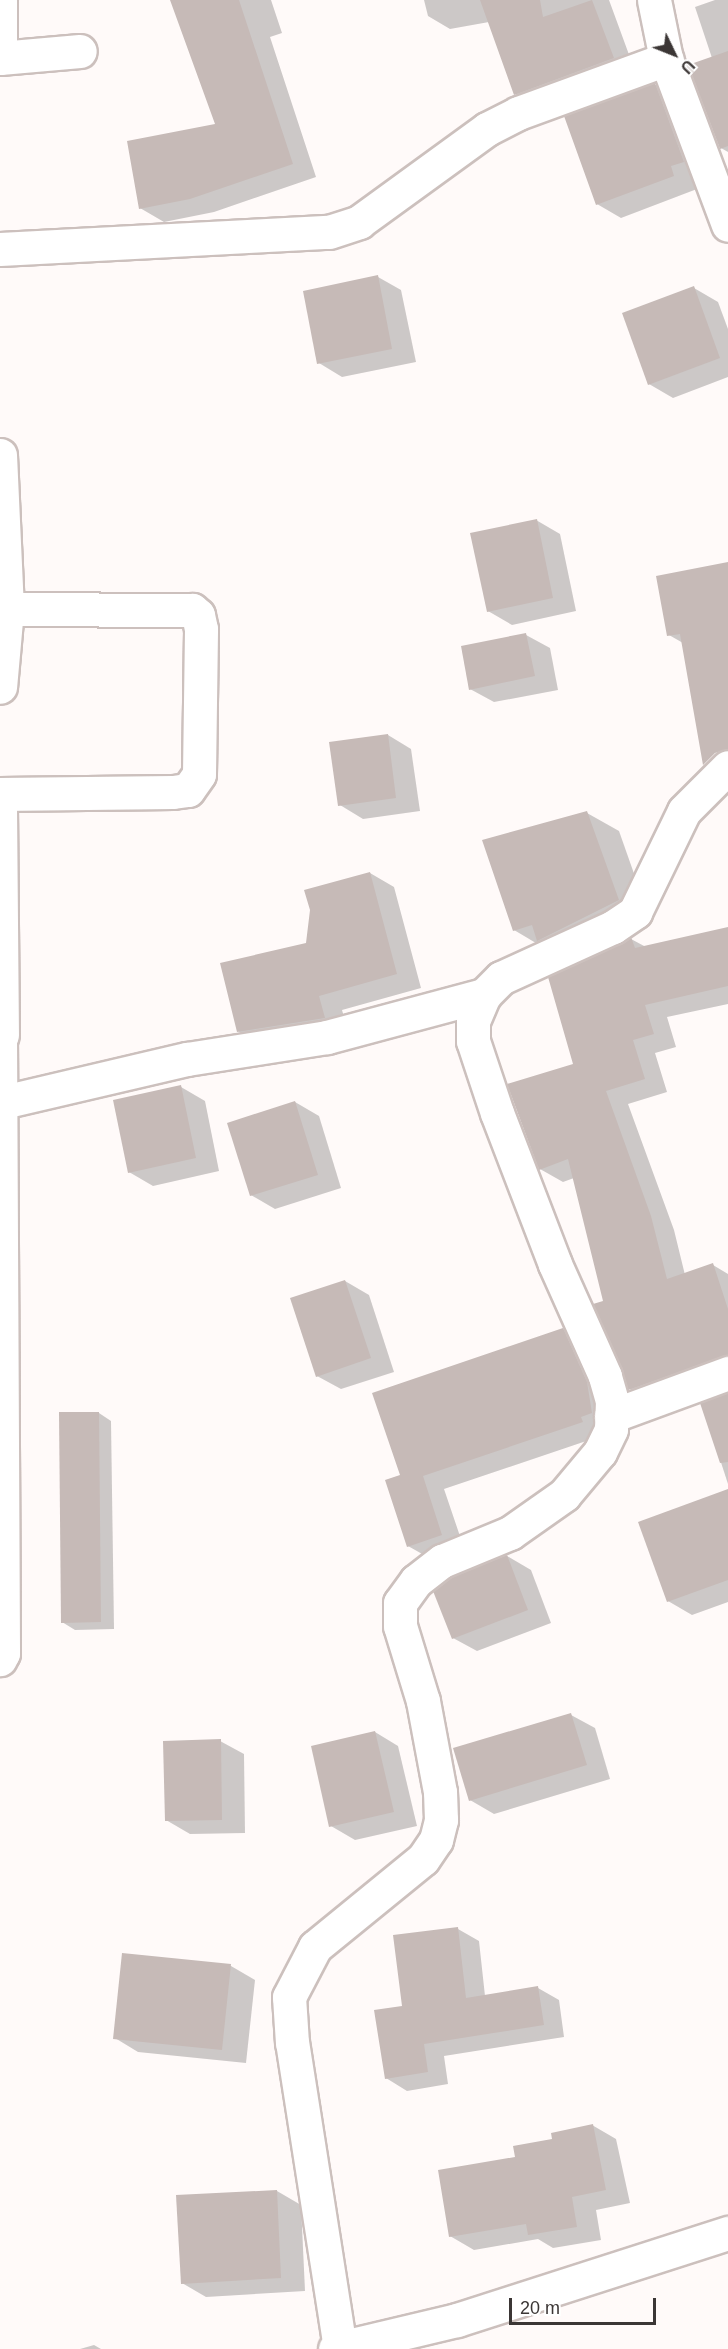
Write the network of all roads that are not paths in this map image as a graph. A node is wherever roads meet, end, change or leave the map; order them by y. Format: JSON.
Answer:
{"nodes":[{"id":1,"x":0,"y":0,"type":"edge"},
{"id":2,"x":654,"y":0,"type":"edge"},
{"id":3,"x":80,"y":51,"type":"dead end"},
{"id":4,"x":0,"y":58,"type":"edge"},
{"id":5,"x":666,"y":60,"type":"junction"},
{"id":6,"x":728,"y":225,"type":"edge"},
{"id":7,"x":0,"y":249,"type":"edge"},
{"id":8,"x":0,"y":455,"type":"edge"},
{"id":9,"x":7,"y":609,"type":"junction"},
{"id":10,"x":0,"y":687,"type":"edge"},
{"id":11,"x":728,"y":767,"type":"edge"},
{"id":12,"x":0,"y":794,"type":"edge"},
{"id":13,"x":0,"y":808,"type":"edge"},
{"id":14,"x":484,"y":995,"type":"junction"},
{"id":15,"x":1,"y":1035,"type":"edge"},
{"id":16,"x":3,"y":1102,"type":"junction"},
{"id":17,"x":728,"y":1373,"type":"edge"},
{"id":18,"x":611,"y":1416,"type":"junction"},
{"id":19,"x":0,"y":1659,"type":"edge"},
{"id":20,"x":728,"y":2233,"type":"edge"},
{"id":21,"x":340,"y":2348,"type":"edge"},
{"id":22,"x":336,"y":2349,"type":"edge"}],
"edges":[{"from":1,"to":4,"type":"street"},
{"from":2,"to":5,"type":"street"},
{"from":3,"to":4,"type":"street"},
{"from":5,"to":6,"type":"street"},
{"from":5,"to":7,"type":"street"},
{"from":8,"to":9,"type":"street"},
{"from":9,"to":10,"type":"street"},
{"from":9,"to":12,"type":"street"},
{"from":11,"to":14,"type":"street"},
{"from":13,"to":15,"type":"street"},
{"from":14,"to":16,"type":"street"},
{"from":14,"to":18,"type":"street"},
{"from":15,"to":16,"type":"street"},
{"from":16,"to":19,"type":"street"},
{"from":17,"to":18,"type":"street"},
{"from":18,"to":21,"type":"street"},
{"from":20,"to":21,"type":"street"},
{"from":21,"to":22,"type":"street"}]}
